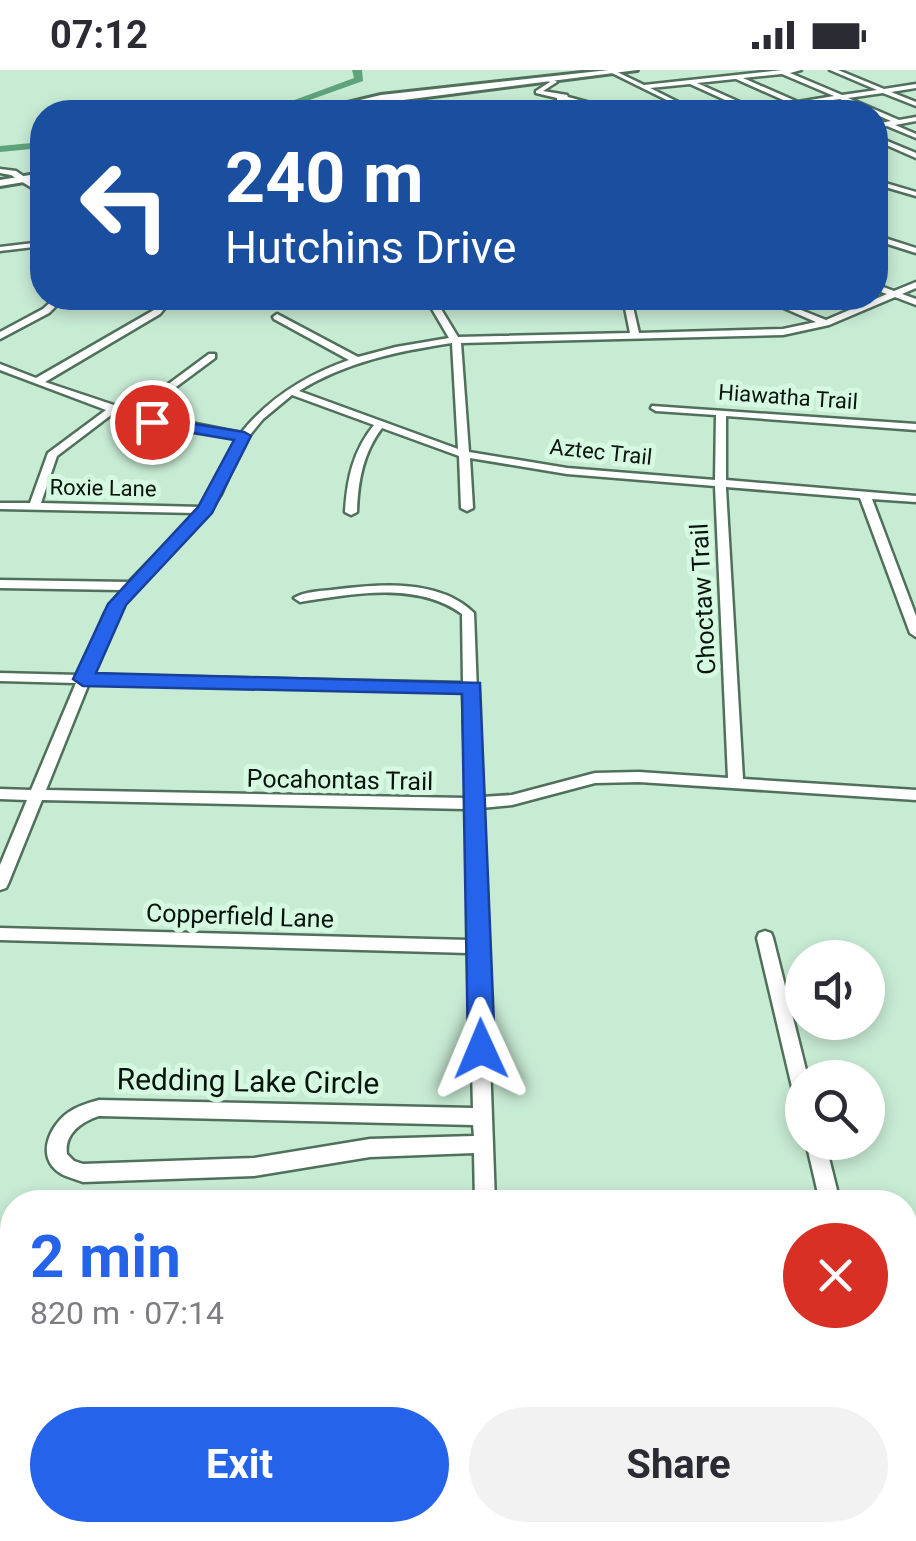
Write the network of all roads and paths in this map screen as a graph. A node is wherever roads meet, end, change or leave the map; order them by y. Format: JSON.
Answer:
{"nodes":[{"id":1,"x":720,"y":70,"type":"edge"},
{"id":2,"x":798,"y":70,"type":"edge"},
{"id":3,"x":833,"y":70,"type":"edge"},
{"id":4,"x":614,"y":72,"type":"edge"},
{"id":5,"x":782,"y":72,"type":"edge"},
{"id":6,"x":630,"y":75,"type":"edge"},
{"id":7,"x":674,"y":75,"type":"dead end"},
{"id":8,"x":735,"y":77,"type":"junction"},
{"id":9,"x":549,"y":79,"type":"junction"},
{"id":10,"x":690,"y":82,"type":"junction"},
{"id":11,"x":916,"y":86,"type":"edge"},
{"id":12,"x":642,"y":87,"type":"junction"},
{"id":13,"x":460,"y":89,"type":"junction"},
{"id":14,"x":883,"y":91,"type":"junction"},
{"id":15,"x":564,"y":96,"type":"dead end"},
{"id":16,"x":842,"y":97,"type":"junction"},
{"id":17,"x":368,"y":100,"type":"edge"},
{"id":18,"x":469,"y":100,"type":"edge"},
{"id":19,"x":670,"y":100,"type":"edge"},
{"id":20,"x":728,"y":100,"type":"edge"},
{"id":21,"x":788,"y":100,"type":"edge"},
{"id":22,"x":823,"y":100,"type":"edge"},
{"id":23,"x":849,"y":100,"type":"edge"},
{"id":24,"x":916,"y":104,"type":"edge"},
{"id":25,"x":888,"y":118,"type":"edge"},
{"id":26,"x":916,"y":119,"type":"edge"},
{"id":27,"x":898,"y":122,"type":"junction"},
{"id":28,"x":888,"y":124,"type":"joint"},
{"id":29,"x":916,"y":136,"type":"edge"},
{"id":30,"x":888,"y":144,"type":"edge"},
{"id":31,"x":916,"y":156,"type":"edge"},
{"id":32,"x":2,"y":175,"type":"edge"},
{"id":33,"x":30,"y":178,"type":"edge"},
{"id":34,"x":19,"y":180,"type":"junction"},
{"id":35,"x":30,"y":186,"type":"edge"},
{"id":36,"x":888,"y":186,"type":"edge"},
{"id":37,"x":916,"y":194,"type":"edge"},
{"id":38,"x":888,"y":241,"type":"edge"},
{"id":39,"x":30,"y":245,"type":"edge"},
{"id":40,"x":0,"y":249,"type":"edge"},
{"id":41,"x":916,"y":251,"type":"edge"},
{"id":42,"x":916,"y":285,"type":"edge"},
{"id":43,"x":888,"y":292,"type":"edge"},
{"id":44,"x":895,"y":294,"type":"junction"},
{"id":45,"x":888,"y":297,"type":"edge"},
{"id":46,"x":916,"y":302,"type":"edge"},
{"id":47,"x":47,"y":310,"type":"edge"},
{"id":48,"x":159,"y":310,"type":"edge"},
{"id":49,"x":438,"y":310,"type":"edge"},
{"id":50,"x":629,"y":310,"type":"edge"},
{"id":51,"x":794,"y":310,"type":"edge"},
{"id":52,"x":857,"y":310,"type":"edge"},
{"id":53,"x":277,"y":316,"type":"dead end"},
{"id":54,"x":826,"y":323,"type":"junction"},
{"id":55,"x":0,"y":336,"type":"edge"},
{"id":56,"x":634,"y":336,"type":"junction"},
{"id":57,"x":457,"y":340,"type":"junction"},
{"id":58,"x":212,"y":356,"type":"dead end"},
{"id":59,"x":356,"y":360,"type":"junction"},
{"id":60,"x":0,"y":368,"type":"edge"},
{"id":61,"x":18,"y":375,"type":"junction"},
{"id":62,"x":39,"y":381,"type":"junction"},
{"id":63,"x":0,"y":382,"type":"edge"},
{"id":64,"x":293,"y":392,"type":"junction"},
{"id":65,"x":656,"y":408,"type":"dead end"},
{"id":66,"x":111,"y":411,"type":"junction"},
{"id":67,"x":721,"y":412,"type":"junction"},
{"id":68,"x":131,"y":416,"type":"junction"},
{"id":69,"x":380,"y":424,"type":"junction"},
{"id":70,"x":916,"y":427,"type":"edge"},
{"id":71,"x":244,"y":436,"type":"junction"},
{"id":72,"x":463,"y":454,"type":"junction"},
{"id":73,"x":720,"y":483,"type":"junction"},
{"id":74,"x":865,"y":495,"type":"junction"},
{"id":75,"x":916,"y":499,"type":"edge"},
{"id":76,"x":0,"y":506,"type":"edge"},
{"id":77,"x":34,"y":507,"type":"junction"},
{"id":78,"x":466,"y":508,"type":"dead end"},
{"id":79,"x":204,"y":510,"type":"junction"},
{"id":80,"x":351,"y":512,"type":"dead end"},
{"id":81,"x":0,"y":584,"type":"edge"},
{"id":82,"x":131,"y":586,"type":"junction"},
{"id":83,"x":300,"y":598,"type":"dead end"},
{"id":84,"x":916,"y":633,"type":"edge"},
{"id":85,"x":0,"y":677,"type":"edge"},
{"id":86,"x":83,"y":679,"type":"junction"},
{"id":87,"x":472,"y":688,"type":"junction"},
{"id":88,"x":736,"y":783,"type":"junction"},
{"id":89,"x":0,"y":794,"type":"edge"},
{"id":90,"x":35,"y":794,"type":"junction"},
{"id":91,"x":916,"y":794,"type":"edge"},
{"id":92,"x":476,"y":804,"type":"junction"},
{"id":93,"x":0,"y":884,"type":"edge"},
{"id":94,"x":0,"y":934,"type":"edge"},
{"id":95,"x":765,"y":938,"type":"dead end"},
{"id":96,"x":479,"y":948,"type":"junction"},
{"id":97,"x":795,"y":1060,"type":"edge"},
{"id":98,"x":386,"y":1115,"type":"junction"},
{"id":99,"x":482,"y":1117,"type":"junction"},
{"id":100,"x":483,"y":1144,"type":"junction"},
{"id":101,"x":384,"y":1147,"type":"junction"},
{"id":102,"x":820,"y":1160,"type":"edge"},
{"id":103,"x":484,"y":1190,"type":"edge"},
{"id":104,"x":827,"y":1190,"type":"edge"}],
"edges":[{"from":1,"to":8,"type":"street"},
{"from":2,"to":5,"type":"street"},
{"from":3,"to":14,"type":"street"},
{"from":4,"to":6,"type":"main road"},
{"from":4,"to":9,"type":"main road"},
{"from":5,"to":8,"type":"street"},
{"from":5,"to":16,"type":"street"},
{"from":6,"to":7,"type":"street"},
{"from":6,"to":12,"type":"street"},
{"from":8,"to":10,"type":"street"},
{"from":8,"to":21,"type":"street"},
{"from":9,"to":13,"type":"main road"},
{"from":9,"to":15,"type":"street"},
{"from":10,"to":12,"type":"street"},
{"from":10,"to":20,"type":"street"},
{"from":11,"to":14,"type":"street"},
{"from":12,"to":19,"type":"street"},
{"from":13,"to":17,"type":"main road"},
{"from":13,"to":18,"type":"street"},
{"from":14,"to":16,"type":"street"},
{"from":14,"to":24,"type":"street"},
{"from":16,"to":22,"type":"street"},
{"from":16,"to":23,"type":"street"},
{"from":25,"to":27,"type":"street"},
{"from":26,"to":27,"type":"street"},
{"from":27,"to":28,"type":"street"},
{"from":28,"to":29,"type":"street"},
{"from":30,"to":31,"type":"street"},
{"from":32,"to":34,"type":"main road"},
{"from":33,"to":34,"type":"main road"},
{"from":34,"to":35,"type":"street"},
{"from":36,"to":37,"type":"street"},
{"from":38,"to":41,"type":"street"},
{"from":39,"to":40,"type":"street"},
{"from":42,"to":44,"type":"street"},
{"from":43,"to":44,"type":"street"},
{"from":44,"to":45,"type":"street"},
{"from":44,"to":46,"type":"street"},
{"from":47,"to":55,"type":"street"},
{"from":48,"to":62,"type":"street"},
{"from":49,"to":57,"type":"street"},
{"from":50,"to":56,"type":"street"},
{"from":51,"to":54,"type":"street"},
{"from":52,"to":54,"type":"street"},
{"from":53,"to":59,"type":"street"},
{"from":54,"to":56,"type":"street"},
{"from":56,"to":57,"type":"street"},
{"from":57,"to":59,"type":"street"},
{"from":57,"to":72,"type":"street"},
{"from":58,"to":68,"type":"street"},
{"from":59,"to":64,"type":"street"},
{"from":60,"to":61,"type":"street"},
{"from":61,"to":62,"type":"street"},
{"from":61,"to":63,"type":"street"},
{"from":62,"to":66,"type":"street"},
{"from":64,"to":69,"type":"street","name":"Aztec Trail"},
{"from":64,"to":71,"type":"street"},
{"from":65,"to":67,"type":"street","name":"Hiawatha Trail"},
{"from":66,"to":68,"type":"street"},
{"from":66,"to":77,"type":"street"},
{"from":67,"to":70,"type":"street","name":"Hiawatha Trail"},
{"from":67,"to":73,"type":"street","name":"Choctaw Trail"},
{"from":68,"to":71,"type":"street"},
{"from":69,"to":72,"type":"street","name":"Aztec Trail"},
{"from":69,"to":80,"type":"street"},
{"from":71,"to":79,"type":"street"},
{"from":72,"to":73,"type":"street","name":"Aztec Trail"},
{"from":72,"to":78,"type":"street"},
{"from":73,"to":74,"type":"street","name":"Aztec Trail"},
{"from":73,"to":88,"type":"street","name":"Choctaw Trail"},
{"from":74,"to":75,"type":"street","name":"Aztec Trail"},
{"from":74,"to":84,"type":"street"},
{"from":76,"to":77,"type":"street","name":"Roxie Lane"},
{"from":77,"to":79,"type":"street","name":"Roxie Lane"},
{"from":79,"to":82,"type":"street"},
{"from":81,"to":82,"type":"street"},
{"from":82,"to":86,"type":"street"},
{"from":83,"to":87,"type":"street"},
{"from":85,"to":86,"type":"street"},
{"from":86,"to":87,"type":"street"},
{"from":86,"to":90,"type":"street"},
{"from":87,"to":92,"type":"street"},
{"from":88,"to":91,"type":"street","name":"Pocahontas Trail"},
{"from":88,"to":92,"type":"street","name":"Pocahontas Trail"},
{"from":89,"to":90,"type":"street","name":"Pocahontas Trail"},
{"from":90,"to":92,"type":"street","name":"Pocahontas Trail"},
{"from":90,"to":93,"type":"street"},
{"from":92,"to":96,"type":"street"},
{"from":94,"to":96,"type":"street","name":"Copperfield Lane"},
{"from":95,"to":97,"type":"street"},
{"from":96,"to":99,"type":"street"},
{"from":98,"to":99,"type":"street","name":"Redding Lake Circle"},
{"from":98,"to":101,"type":"street"},
{"from":98,"to":101,"type":"street","name":"Redding Lake Circle"},
{"from":99,"to":100,"type":"street"},
{"from":100,"to":101,"type":"street","name":"Redding Lake Circle"},
{"from":100,"to":103,"type":"street"},
{"from":102,"to":104,"type":"street"}]}
